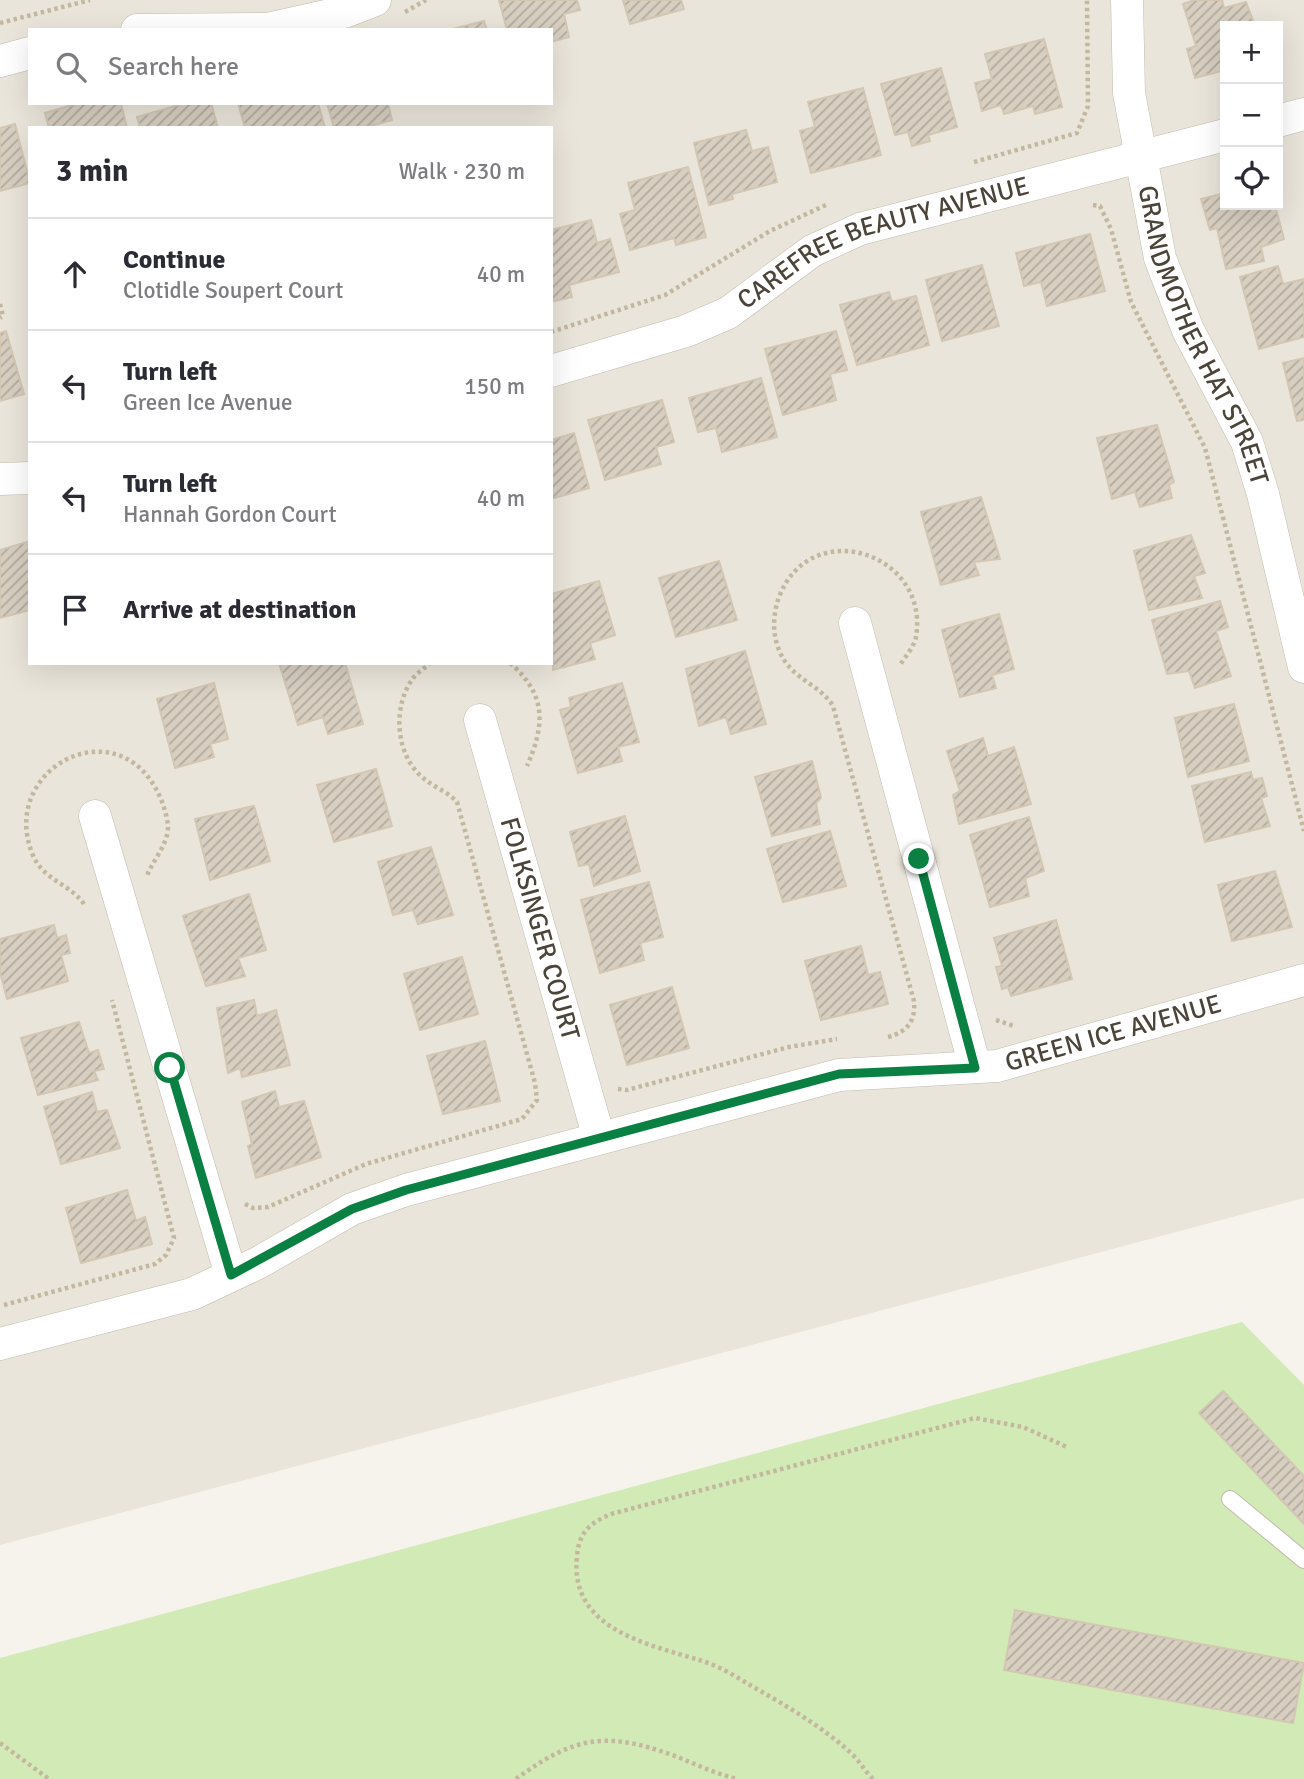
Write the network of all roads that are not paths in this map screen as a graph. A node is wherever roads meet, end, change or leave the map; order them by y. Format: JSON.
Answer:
{"nodes":[{"id":1,"x":375,"y":0,"type":"edge"},
{"id":2,"x":1127,"y":0,"type":"edge"},
{"id":3,"x":272,"y":28,"type":"edge"},
{"id":4,"x":28,"y":54,"type":"edge"},
{"id":5,"x":0,"y":61,"type":"edge"},
{"id":6,"x":1304,"y":114,"type":"edge"},
{"id":7,"x":1283,"y":120,"type":"edge"},
{"id":8,"x":1220,"y":136,"type":"edge"},
{"id":9,"x":1141,"y":157,"type":"junction"},
{"id":10,"x":553,"y":370,"type":"edge"},
{"id":11,"x":28,"y":478,"type":"edge"},
{"id":12,"x":0,"y":479,"type":"edge"},
{"id":13,"x":856,"y":623,"type":"dead end"},
{"id":14,"x":1304,"y":667,"type":"edge"},
{"id":15,"x":480,"y":720,"type":"dead end"},
{"id":16,"x":95,"y":816,"type":"dead end"},
{"id":17,"x":1304,"y":981,"type":"edge"},
{"id":18,"x":975,"y":1068,"type":"junction"},
{"id":19,"x":599,"y":1138,"type":"junction"},
{"id":20,"x":231,"y":1275,"type":"junction"},
{"id":21,"x":0,"y":1344,"type":"edge"},
{"id":22,"x":1230,"y":1499,"type":"dead end"},
{"id":23,"x":1304,"y":1560,"type":"edge"}],
"edges":[{"from":1,"to":3,"type":"street"},
{"from":2,"to":9,"type":"street","name":"GRANDMOTHER HAT STREET"},
{"from":4,"to":5,"type":"street"},
{"from":6,"to":7,"type":"street"},
{"from":8,"to":9,"type":"street","name":"CAREFREE BEAUTY AVENUE"},
{"from":9,"to":10,"type":"street","name":"CAREFREE BEAUTY AVENUE"},
{"from":9,"to":14,"type":"street","name":"GRANDMOTHER HAT STREET"},
{"from":11,"to":12,"type":"street"},
{"from":13,"to":18,"type":"street"},
{"from":15,"to":19,"type":"street","name":"FOLKSINGER COURT"},
{"from":16,"to":20,"type":"street"},
{"from":17,"to":18,"type":"street","name":"GREEN ICE AVENUE"},
{"from":18,"to":19,"type":"street","name":"GREEN ICE AVENUE"},
{"from":19,"to":20,"type":"street","name":"GREEN ICE AVENUE"},
{"from":20,"to":21,"type":"street","name":"GREEN ICE AVENUE"},
{"from":22,"to":23,"type":"lane"}]}
